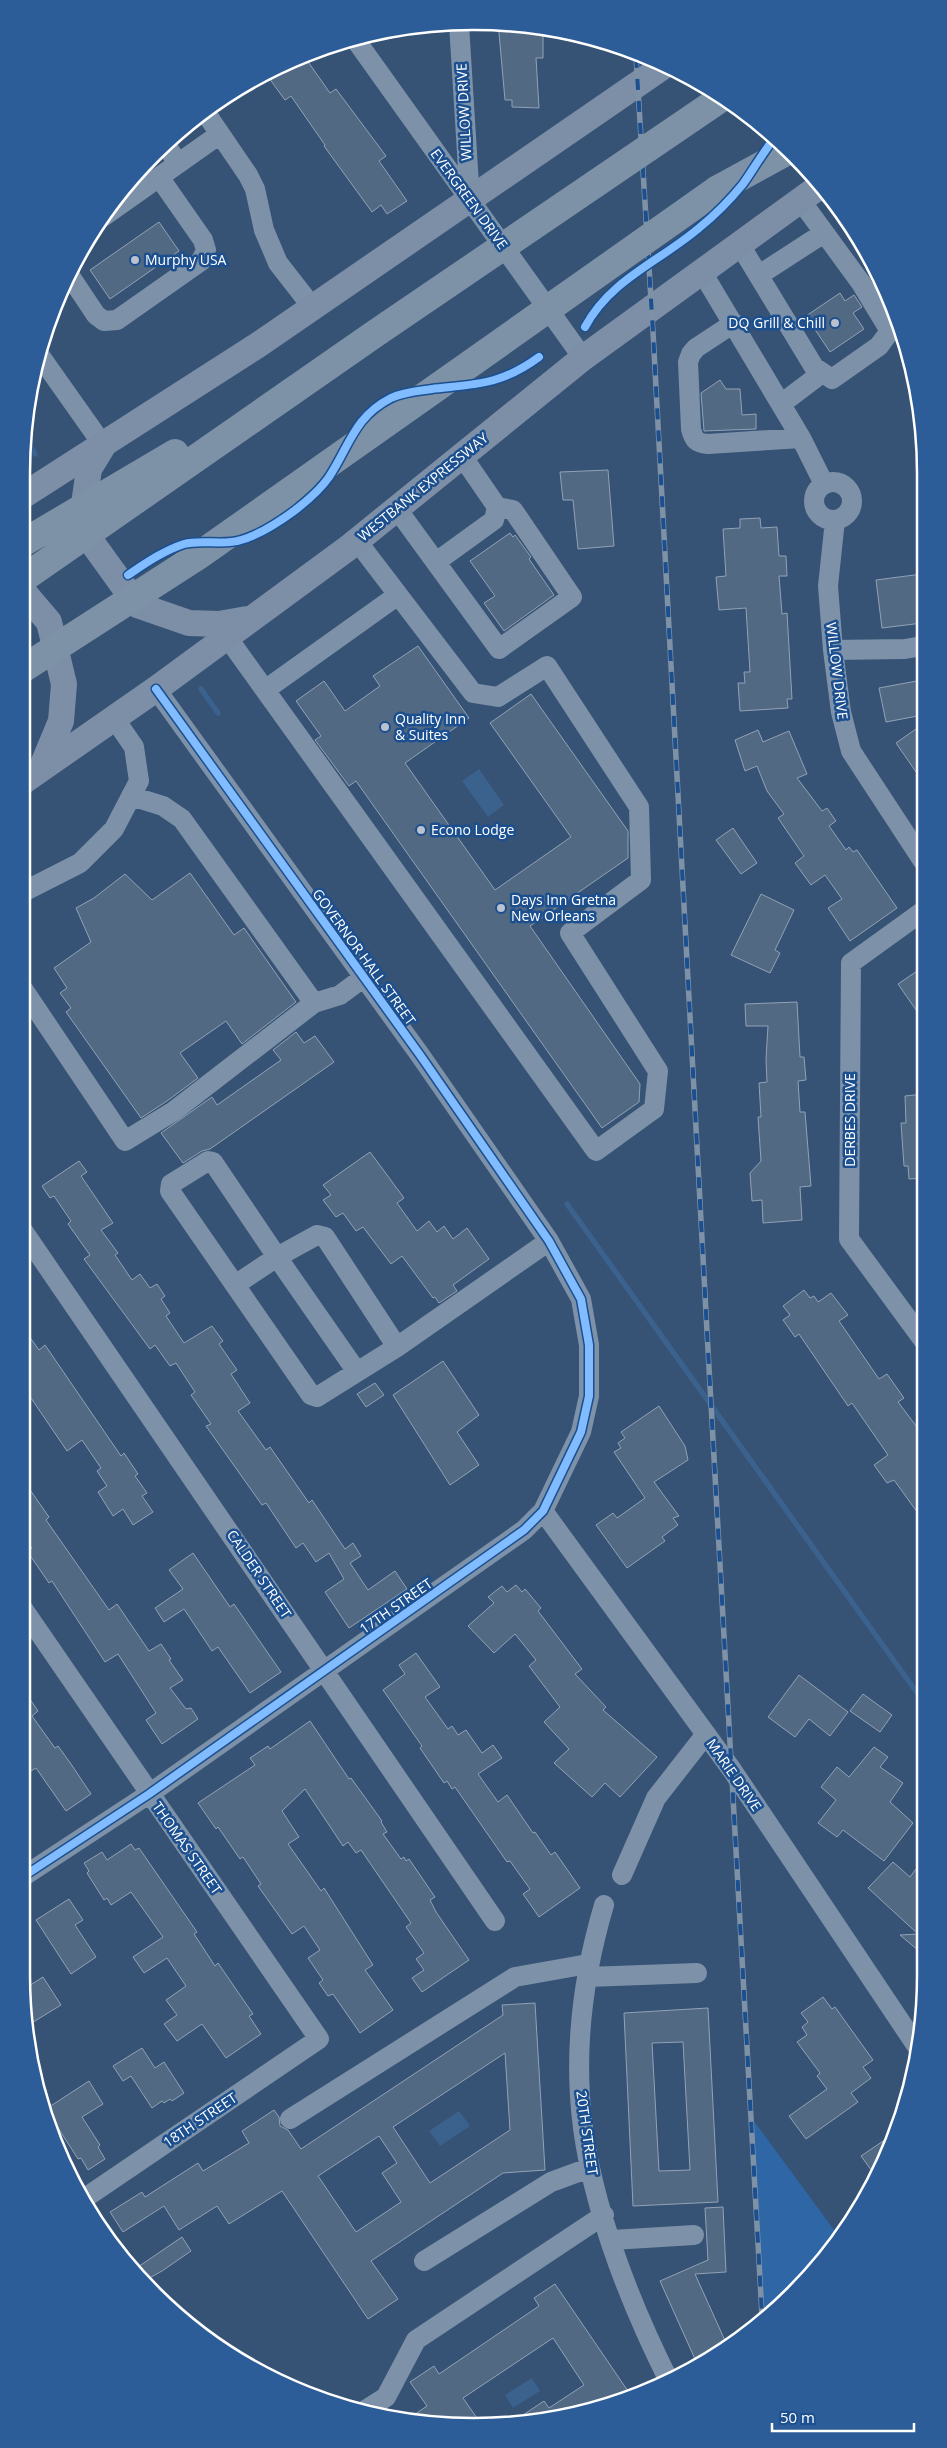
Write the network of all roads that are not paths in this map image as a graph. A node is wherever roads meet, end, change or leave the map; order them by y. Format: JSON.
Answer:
{"nodes":[{"id":1,"x":459,"y":30,"type":"edge"},
{"id":2,"x":359,"y":45,"type":"edge"},
{"id":3,"x":657,"y":70,"type":"edge"},
{"id":4,"x":715,"y":102,"type":"edge"},
{"id":5,"x":209,"y":118,"type":"edge"},
{"id":6,"x":220,"y":134,"type":"junction"},
{"id":7,"x":775,"y":148,"type":"edge"},
{"id":8,"x":170,"y":151,"type":"edge"},
{"id":9,"x":781,"y":155,"type":"edge"},
{"id":10,"x":178,"y":164,"type":"junction"},
{"id":11,"x":160,"y":177,"type":"junction"},
{"id":12,"x":718,"y":189,"type":"junction"},
{"id":13,"x":132,"y":191,"type":"edge"},
{"id":14,"x":810,"y":193,"type":"edge"},
{"id":15,"x":470,"y":201,"type":"junction"},
{"id":16,"x":824,"y":233,"type":"junction"},
{"id":17,"x":740,"y":245,"type":"junction"},
{"id":18,"x":702,"y":272,"type":"junction"},
{"id":19,"x":759,"y":275,"type":"junction"},
{"id":20,"x":74,"y":282,"type":"edge"},
{"id":21,"x":313,"y":308,"type":"junction"},
{"id":22,"x":734,"y":323,"type":"junction"},
{"id":23,"x":376,"y":333,"type":"junction"},
{"id":24,"x":583,"y":358,"type":"junction"},
{"id":25,"x":44,"y":362,"type":"edge"},
{"id":26,"x":822,"y":373,"type":"junction"},
{"id":27,"x":781,"y":404,"type":"junction"},
{"id":28,"x":801,"y":438,"type":"junction"},
{"id":29,"x":103,"y":445,"type":"junction"},
{"id":30,"x":462,"y":456,"type":"junction"},
{"id":31,"x":824,"y":484,"type":"junction"},
{"id":32,"x":30,"y":491,"type":"edge"},
{"id":33,"x":497,"y":507,"type":"junction"},
{"id":34,"x":397,"y":509,"type":"junction"},
{"id":35,"x":835,"y":520,"type":"junction"},
{"id":36,"x":30,"y":539,"type":"edge"},
{"id":37,"x":357,"y":541,"type":"junction"},
{"id":38,"x":198,"y":556,"type":"junction"},
{"id":39,"x":436,"y":562,"type":"junction"},
{"id":40,"x":30,"y":574,"type":"edge"},
{"id":41,"x":398,"y":595,"type":"junction"},
{"id":42,"x":30,"y":600,"type":"edge"},
{"id":43,"x":252,"y":618,"type":"junction"},
{"id":44,"x":227,"y":637,"type":"junction"},
{"id":45,"x":917,"y":647,"type":"edge"},
{"id":46,"x":833,"y":650,"type":"junction"},
{"id":47,"x":30,"y":664,"type":"edge"},
{"id":48,"x":30,"y":676,"type":"edge"},
{"id":49,"x":156,"y":689,"type":"junction"},
{"id":50,"x":265,"y":690,"type":"junction"},
{"id":51,"x":114,"y":718,"type":"junction"},
{"id":52,"x":31,"y":776,"type":"edge"},
{"id":53,"x":131,"y":796,"type":"junction"},
{"id":54,"x":917,"y":852,"type":"edge"},
{"id":55,"x":30,"y":889,"type":"edge"},
{"id":56,"x":917,"y":915,"type":"edge"},
{"id":57,"x":364,"y":978,"type":"junction"},
{"id":58,"x":30,"y":999,"type":"edge"},
{"id":59,"x":314,"y":1003,"type":"junction"},
{"id":60,"x":30,"y":1241,"type":"edge"},
{"id":61,"x":548,"y":1241,"type":"junction"},
{"id":62,"x":277,"y":1257,"type":"junction"},
{"id":63,"x":235,"y":1286,"type":"junction"},
{"id":64,"x":917,"y":1331,"type":"edge"},
{"id":65,"x":397,"y":1347,"type":"junction"},
{"id":66,"x":357,"y":1372,"type":"junction"},
{"id":67,"x":543,"y":1511,"type":"junction"},
{"id":68,"x":30,"y":1619,"type":"edge"},
{"id":69,"x":325,"y":1672,"type":"junction"},
{"id":70,"x":706,"y":1734,"type":"junction"},
{"id":71,"x":149,"y":1794,"type":"junction"},
{"id":72,"x":30,"y":1872,"type":"edge"},
{"id":73,"x":622,"y":1875,"type":"dead end"},
{"id":74,"x":604,"y":1905,"type":"dead end"},
{"id":75,"x":495,"y":1920,"type":"dead end"},
{"id":76,"x":588,"y":1971,"type":"junction"},
{"id":77,"x":696,"y":1973,"type":"dead end"},
{"id":78,"x":319,"y":2039,"type":"joint"},
{"id":79,"x":912,"y":2039,"type":"edge"},
{"id":80,"x":290,"y":2119,"type":"dead end"},
{"id":81,"x":590,"y":2168,"type":"junction"},
{"id":82,"x":89,"y":2195,"type":"edge"},
{"id":83,"x":604,"y":2215,"type":"junction"},
{"id":84,"x":694,"y":2235,"type":"dead end"},
{"id":85,"x":612,"y":2240,"type":"junction"},
{"id":86,"x":424,"y":2261,"type":"dead end"},
{"id":87,"x":665,"y":2374,"type":"edge"},
{"id":88,"x":372,"y":2406,"type":"edge"}],
"edges":[{"from":1,"to":15,"type":"street","name":"WILLOW DRIVE"},
{"from":2,"to":15,"type":"street","name":"EVERGREEN DRIVE"},
{"from":3,"to":15,"type":"main road"},
{"from":4,"to":23,"type":"highway","bridge":true},
{"from":5,"to":6,"type":"street"},
{"from":6,"to":10,"type":"street"},
{"from":6,"to":21,"type":"street"},
{"from":7,"to":12,"type":"highway"},
{"from":8,"to":10,"type":"street"},
{"from":9,"to":12,"type":"highway"},
{"from":10,"to":11,"type":"street"},
{"from":11,"to":13,"type":"street"},
{"from":11,"to":20,"type":"street"},
{"from":12,"to":38,"type":"highway","bridge":true},
{"from":14,"to":16,"type":"street"},
{"from":14,"to":17,"type":"main road","name":"WESTBANK EXPRESSWAY"},
{"from":15,"to":21,"type":"main road"},
{"from":15,"to":24,"type":"street","name":"EVERGREEN DRIVE"},
{"from":16,"to":19,"type":"street"},
{"from":16,"to":26,"type":"street"},
{"from":17,"to":18,"type":"main road","name":"WESTBANK EXPRESSWAY"},
{"from":17,"to":19,"type":"street"},
{"from":18,"to":22,"type":"street"},
{"from":18,"to":24,"type":"main road","name":"WESTBANK EXPRESSWAY"},
{"from":19,"to":26,"type":"street"},
{"from":21,"to":29,"type":"main road"},
{"from":22,"to":27,"type":"street"},
{"from":22,"to":28,"type":"street"},
{"from":23,"to":36,"type":"highway","bridge":true},
{"from":23,"to":40,"type":"highway","bridge":true},
{"from":24,"to":30,"type":"main road","name":"WESTBANK EXPRESSWAY"},
{"from":25,"to":29,"type":"street"},
{"from":26,"to":27,"type":"street"},
{"from":27,"to":28,"type":"street"},
{"from":28,"to":31,"type":"street"},
{"from":29,"to":32,"type":"main road"},
{"from":29,"to":43,"type":"main road"},
{"from":30,"to":33,"type":"street"},
{"from":30,"to":34,"type":"main road","name":"WESTBANK EXPRESSWAY"},
{"from":31,"to":35,"type":"street"},
{"from":31,"to":35,"type":"street"},
{"from":33,"to":39,"type":"street"},
{"from":33,"to":39,"type":"street"},
{"from":34,"to":37,"type":"main road","name":"WESTBANK EXPRESSWAY"},
{"from":34,"to":39,"type":"street"},
{"from":35,"to":46,"type":"street","name":"WILLOW DRIVE"},
{"from":37,"to":41,"type":"street"},
{"from":37,"to":43,"type":"main road","name":"WESTBANK EXPRESSWAY"},
{"from":38,"to":47,"type":"highway","bridge":true},
{"from":38,"to":48,"type":"highway","bridge":true},
{"from":41,"to":50,"type":"street"},
{"from":41,"to":50,"type":"street"},
{"from":42,"to":52,"type":"main road"},
{"from":43,"to":44,"type":"main road","name":"WESTBANK EXPRESSWAY"},
{"from":44,"to":49,"type":"main road","name":"WESTBANK EXPRESSWAY"},
{"from":44,"to":50,"type":"street"},
{"from":45,"to":46,"type":"street"},
{"from":46,"to":54,"type":"street","name":"WILLOW DRIVE"},
{"from":49,"to":51,"type":"main road","name":"WESTBANK EXPRESSWAY"},
{"from":49,"to":57,"type":"street","name":"GOVERNOR HALL STREET"},
{"from":51,"to":52,"type":"main road","name":"WESTBANK EXPRESSWAY"},
{"from":51,"to":53,"type":"street"},
{"from":53,"to":55,"type":"street"},
{"from":53,"to":59,"type":"street"},
{"from":56,"to":64,"type":"street","name":"DERBES DRIVE"},
{"from":57,"to":59,"type":"street"},
{"from":57,"to":61,"type":"street","name":"GOVERNOR HALL STREET"},
{"from":58,"to":59,"type":"street"},
{"from":60,"to":69,"type":"street","name":"CALDER STREET"},
{"from":61,"to":65,"type":"street"},
{"from":61,"to":67,"type":"street","name":"17TH STREET"},
{"from":62,"to":63,"type":"street"},
{"from":62,"to":63,"type":"street"},
{"from":62,"to":65,"type":"street"},
{"from":62,"to":66,"type":"street"},
{"from":63,"to":66,"type":"street"},
{"from":65,"to":66,"type":"street"},
{"from":67,"to":69,"type":"street","name":"17TH STREET"},
{"from":67,"to":70,"type":"street","name":"MARIE DRIVE"},
{"from":68,"to":71,"type":"street","name":"THOMAS STREET"},
{"from":69,"to":71,"type":"street","name":"17TH STREET"},
{"from":69,"to":75,"type":"street","name":"CALDER STREET"},
{"from":70,"to":73,"type":"street"},
{"from":70,"to":79,"type":"street","name":"MARIE DRIVE"},
{"from":71,"to":72,"type":"street","name":"17TH STREET"},
{"from":71,"to":78,"type":"street","name":"THOMAS STREET"},
{"from":74,"to":76,"type":"street","name":"20TH STREET"},
{"from":76,"to":77,"type":"street"},
{"from":76,"to":80,"type":"street"},
{"from":76,"to":81,"type":"street","name":"20TH STREET"},
{"from":78,"to":82,"type":"street","name":"18TH STREET"},
{"from":81,"to":83,"type":"street","name":"20TH STREET"},
{"from":81,"to":86,"type":"street"},
{"from":83,"to":85,"type":"street","name":"20TH STREET"},
{"from":83,"to":88,"type":"street"},
{"from":84,"to":85,"type":"street"},
{"from":85,"to":87,"type":"street","name":"20TH STREET"}]}
